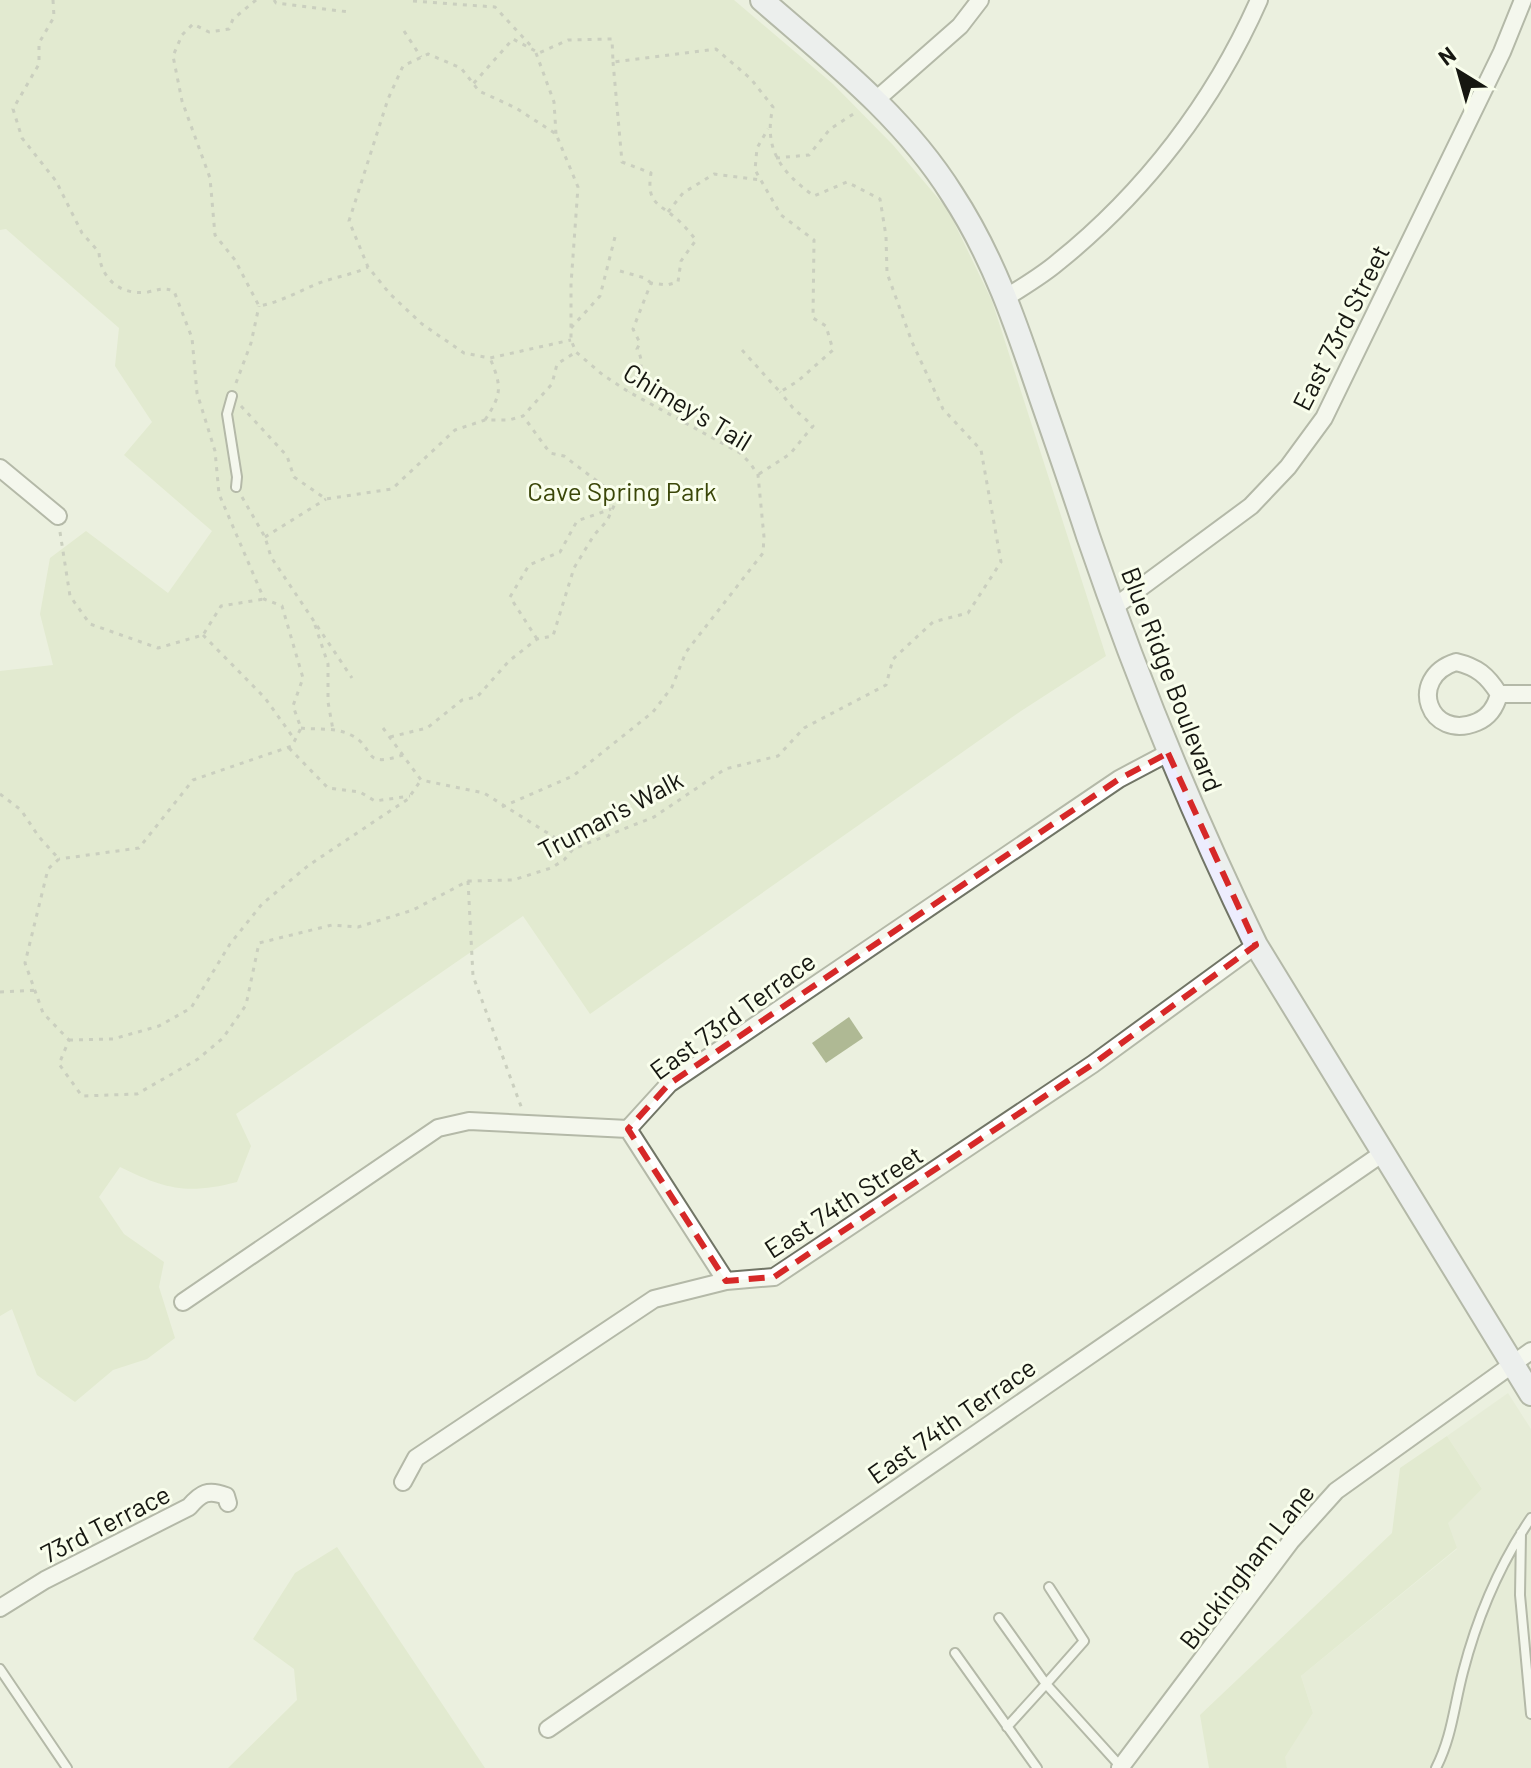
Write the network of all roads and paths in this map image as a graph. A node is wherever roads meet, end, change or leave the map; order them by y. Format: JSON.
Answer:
{"nodes":[{"id":1,"x":53,"y":0,"type":"edge"},
{"id":2,"x":256,"y":0,"type":"edge"},
{"id":3,"x":274,"y":0,"type":"edge"},
{"id":4,"x":762,"y":0,"type":"edge"},
{"id":5,"x":980,"y":0,"type":"edge"},
{"id":6,"x":1259,"y":0,"type":"edge"},
{"id":7,"x":1523,"y":0,"type":"edge"},
{"id":8,"x":413,"y":1,"type":"edge"},
{"id":9,"x":349,"y":12,"type":"dead end"},
{"id":10,"x":404,"y":31,"type":"dead end"},
{"id":11,"x":536,"y":51,"type":"junction"},
{"id":12,"x":421,"y":57,"type":"junction"},
{"id":13,"x":613,"y":62,"type":"junction"},
{"id":14,"x":473,"y":84,"type":"junction"},
{"id":15,"x":877,"y":99,"type":"junction"},
{"id":16,"x":768,"y":129,"type":"junction"},
{"id":17,"x":556,"y":134,"type":"junction"},
{"id":18,"x":776,"y":158,"type":"junction"},
{"id":19,"x":761,"y":180,"type":"junction"},
{"id":20,"x":667,"y":213,"type":"junction"},
{"id":21,"x":616,"y":233,"type":"dead end"},
{"id":22,"x":368,"y":267,"type":"junction"},
{"id":23,"x":620,"y":271,"type":"dead end"},
{"id":24,"x":651,"y":283,"type":"junction"},
{"id":25,"x":1007,"y":297,"type":"junction"},
{"id":26,"x":259,"y":306,"type":"junction"},
{"id":27,"x":571,"y":328,"type":"junction"},
{"id":28,"x":571,"y":340,"type":"junction"},
{"id":29,"x":742,"y":350,"type":"dead end"},
{"id":30,"x":576,"y":352,"type":"junction"},
{"id":31,"x":490,"y":358,"type":"junction"},
{"id":32,"x":629,"y":392,"type":"junction"},
{"id":33,"x":780,"y":392,"type":"junction"},
{"id":34,"x":232,"y":396,"type":"junction"},
{"id":35,"x":523,"y":416,"type":"junction"},
{"id":36,"x":485,"y":420,"type":"junction"},
{"id":37,"x":214,"y":449,"type":"junction"},
{"id":38,"x":0,"y":468,"type":"edge"},
{"id":39,"x":758,"y":475,"type":"junction"},
{"id":40,"x":236,"y":487,"type":"junction"},
{"id":41,"x":326,"y":499,"type":"junction"},
{"id":42,"x":613,"y":509,"type":"junction"},
{"id":43,"x":58,"y":516,"type":"joint"},
{"id":44,"x":265,"y":537,"type":"junction"},
{"id":45,"x":264,"y":599,"type":"junction"},
{"id":46,"x":1113,"y":608,"type":"junction"},
{"id":47,"x":314,"y":621,"type":"junction"},
{"id":48,"x":203,"y":635,"type":"junction"},
{"id":49,"x":537,"y":639,"type":"junction"},
{"id":50,"x":352,"y":678,"type":"dead end"},
{"id":51,"x":1499,"y":694,"type":"junction"},
{"id":52,"x":1531,"y":694,"type":"edge"},
{"id":53,"x":301,"y":728,"type":"junction"},
{"id":54,"x":383,"y":728,"type":"dead end"},
{"id":55,"x":333,"y":730,"type":"junction"},
{"id":56,"x":390,"y":737,"type":"junction"},
{"id":57,"x":295,"y":740,"type":"junction"},
{"id":58,"x":288,"y":748,"type":"junction"},
{"id":59,"x":1168,"y":753,"type":"junction"},
{"id":60,"x":403,"y":755,"type":"junction"},
{"id":61,"x":421,"y":780,"type":"junction"},
{"id":62,"x":0,"y":794,"type":"edge"},
{"id":63,"x":410,"y":796,"type":"junction"},
{"id":64,"x":502,"y":807,"type":"junction"},
{"id":65,"x":573,"y":849,"type":"junction"},
{"id":66,"x":59,"y":859,"type":"junction"},
{"id":67,"x":468,"y":881,"type":"junction"},
{"id":68,"x":1256,"y":945,"type":"junction"},
{"id":69,"x":37,"y":990,"type":"junction"},
{"id":70,"x":0,"y":992,"type":"edge"},
{"id":71,"x":69,"y":1040,"type":"junction"},
{"id":72,"x":528,"y":1124,"type":"junction"},
{"id":73,"x":628,"y":1129,"type":"junction"},
{"id":74,"x":1383,"y":1153,"type":"junction"},
{"id":75,"x":726,"y":1281,"type":"junction"},
{"id":76,"x":183,"y":1302,"type":"dead end"},
{"id":77,"x":1531,"y":1351,"type":"edge"},
{"id":78,"x":1512,"y":1364,"type":"junction"},
{"id":79,"x":1531,"y":1394,"type":"edge"},
{"id":80,"x":403,"y":1482,"type":"dead end"},
{"id":81,"x":228,"y":1503,"type":"dead end"},
{"id":82,"x":1531,"y":1518,"type":"edge"},
{"id":83,"x":1521,"y":1532,"type":"junction"},
{"id":84,"x":1049,"y":1587,"type":"dead end"},
{"id":85,"x":0,"y":1608,"type":"edge"},
{"id":86,"x":999,"y":1618,"type":"dead end"},
{"id":87,"x":955,"y":1653,"type":"dead end"},
{"id":88,"x":0,"y":1669,"type":"edge"},
{"id":89,"x":1046,"y":1684,"type":"junction"},
{"id":90,"x":1531,"y":1714,"type":"edge"},
{"id":91,"x":1007,"y":1727,"type":"junction"},
{"id":92,"x":548,"y":1729,"type":"dead end"},
{"id":93,"x":67,"y":1768,"type":"edge"},
{"id":94,"x":1037,"y":1768,"type":"edge"},
{"id":95,"x":1120,"y":1768,"type":"edge"},
{"id":96,"x":1436,"y":1768,"type":"edge"}],
"edges":[{"from":1,"to":37,"type":"path"},
{"from":2,"to":26,"type":"path"},
{"from":3,"to":9,"type":"path"},
{"from":4,"to":15,"type":"main road","name":"Blue Ridge Boulevard"},
{"from":5,"to":15,"type":"street"},
{"from":6,"to":25,"type":"street"},
{"from":7,"to":46,"type":"street","name":"East 73rd Street"},
{"from":8,"to":11,"type":"path"},
{"from":10,"to":12,"type":"path"},
{"from":11,"to":13,"type":"path"},
{"from":11,"to":14,"type":"path"},
{"from":11,"to":17,"type":"path","name":"Chimey's Tail"},
{"from":12,"to":14,"type":"path"},
{"from":12,"to":22,"type":"path"},
{"from":13,"to":16,"type":"path","name":"Truman's Walk"},
{"from":13,"to":20,"type":"path"},
{"from":14,"to":17,"type":"path"},
{"from":15,"to":18,"type":"path"},
{"from":15,"to":25,"type":"main road","name":"Blue Ridge Boulevard"},
{"from":16,"to":18,"type":"path","name":"Truman's Walk"},
{"from":16,"to":19,"type":"path"},
{"from":17,"to":27,"type":"path","name":"Chimey's Tail"},
{"from":18,"to":65,"type":"path","name":"Truman's Walk"},
{"from":19,"to":20,"type":"path"},
{"from":19,"to":33,"type":"path"},
{"from":20,"to":24,"type":"path"},
{"from":21,"to":27,"type":"path"},
{"from":22,"to":26,"type":"path"},
{"from":22,"to":31,"type":"path"},
{"from":23,"to":24,"type":"path"},
{"from":24,"to":32,"type":"path"},
{"from":25,"to":46,"type":"main road","name":"Blue Ridge Boulevard"},
{"from":26,"to":34,"type":"path"},
{"from":27,"to":28,"type":"path","name":"Chimey's Tail"},
{"from":28,"to":30,"type":"path","name":"Chimey's Tail"},
{"from":28,"to":31,"type":"path"},
{"from":29,"to":33,"type":"path"},
{"from":30,"to":32,"type":"path","name":"Chimey's Tail"},
{"from":30,"to":35,"type":"path"},
{"from":31,"to":36,"type":"path"},
{"from":32,"to":39,"type":"path","name":"Chimey's Tail"},
{"from":33,"to":39,"type":"path"},
{"from":34,"to":40,"type":"lane"},
{"from":34,"to":41,"type":"path"},
{"from":35,"to":36,"type":"path"},
{"from":35,"to":42,"type":"path"},
{"from":36,"to":41,"type":"path"},
{"from":37,"to":40,"type":"path"},
{"from":37,"to":45,"type":"path"},
{"from":38,"to":43,"type":"street"},
{"from":39,"to":64,"type":"path","name":"Chimey's Tail"},
{"from":40,"to":44,"type":"path"},
{"from":41,"to":44,"type":"path"},
{"from":42,"to":49,"type":"path"},
{"from":42,"to":49,"type":"path"},
{"from":43,"to":48,"type":"path"},
{"from":44,"to":47,"type":"path"},
{"from":45,"to":48,"type":"path"},
{"from":45,"to":53,"type":"path"},
{"from":46,"to":59,"type":"main road","name":"Blue Ridge Boulevard"},
{"from":47,"to":50,"type":"path"},
{"from":47,"to":55,"type":"path"},
{"from":48,"to":57,"type":"path"},
{"from":49,"to":56,"type":"path"},
{"from":51,"to":51,"type":"street"},
{"from":51,"to":52,"type":"street"},
{"from":53,"to":55,"type":"path"},
{"from":53,"to":57,"type":"path"},
{"from":54,"to":56,"type":"path"},
{"from":55,"to":60,"type":"path"},
{"from":56,"to":60,"type":"path"},
{"from":57,"to":58,"type":"path"},
{"from":58,"to":63,"type":"path"},
{"from":58,"to":66,"type":"path"},
{"from":59,"to":68,"type":"main road","name":"Blue Ridge Boulevard"},
{"from":59,"to":73,"type":"street","name":"East 73rd Terrace"},
{"from":60,"to":61,"type":"path"},
{"from":61,"to":63,"type":"path"},
{"from":61,"to":64,"type":"path"},
{"from":62,"to":66,"type":"path"},
{"from":63,"to":71,"type":"path"},
{"from":64,"to":65,"type":"path"},
{"from":65,"to":67,"type":"path","name":"Truman's Walk"},
{"from":66,"to":69,"type":"path"},
{"from":67,"to":71,"type":"path","name":"Truman's Walk"},
{"from":67,"to":72,"type":"path"},
{"from":68,"to":74,"type":"main road","name":"Blue Ridge Boulevard"},
{"from":68,"to":75,"type":"street","name":"East 74th Street"},
{"from":69,"to":70,"type":"path"},
{"from":69,"to":71,"type":"path"},
{"from":72,"to":73,"type":"street"},
{"from":72,"to":76,"type":"street"},
{"from":73,"to":75,"type":"street"},
{"from":74,"to":78,"type":"main road","name":"Blue Ridge Boulevard"},
{"from":74,"to":92,"type":"street","name":"East 74th Terrace"},
{"from":75,"to":80,"type":"street","name":"East 74th Street"},
{"from":77,"to":78,"type":"street","name":"Buckingham Lane"},
{"from":78,"to":79,"type":"main road","name":"Blue Ridge Boulevard"},
{"from":78,"to":95,"type":"street","name":"Buckingham Lane"},
{"from":81,"to":85,"type":"street","name":"73rd Terrace"},
{"from":82,"to":83,"type":"lane"},
{"from":83,"to":90,"type":"lane"},
{"from":83,"to":96,"type":"lane"},
{"from":84,"to":89,"type":"lane"},
{"from":86,"to":89,"type":"lane"},
{"from":87,"to":91,"type":"lane"},
{"from":88,"to":93,"type":"lane"},
{"from":89,"to":91,"type":"lane"},
{"from":89,"to":95,"type":"lane"},
{"from":91,"to":94,"type":"lane"}]}
